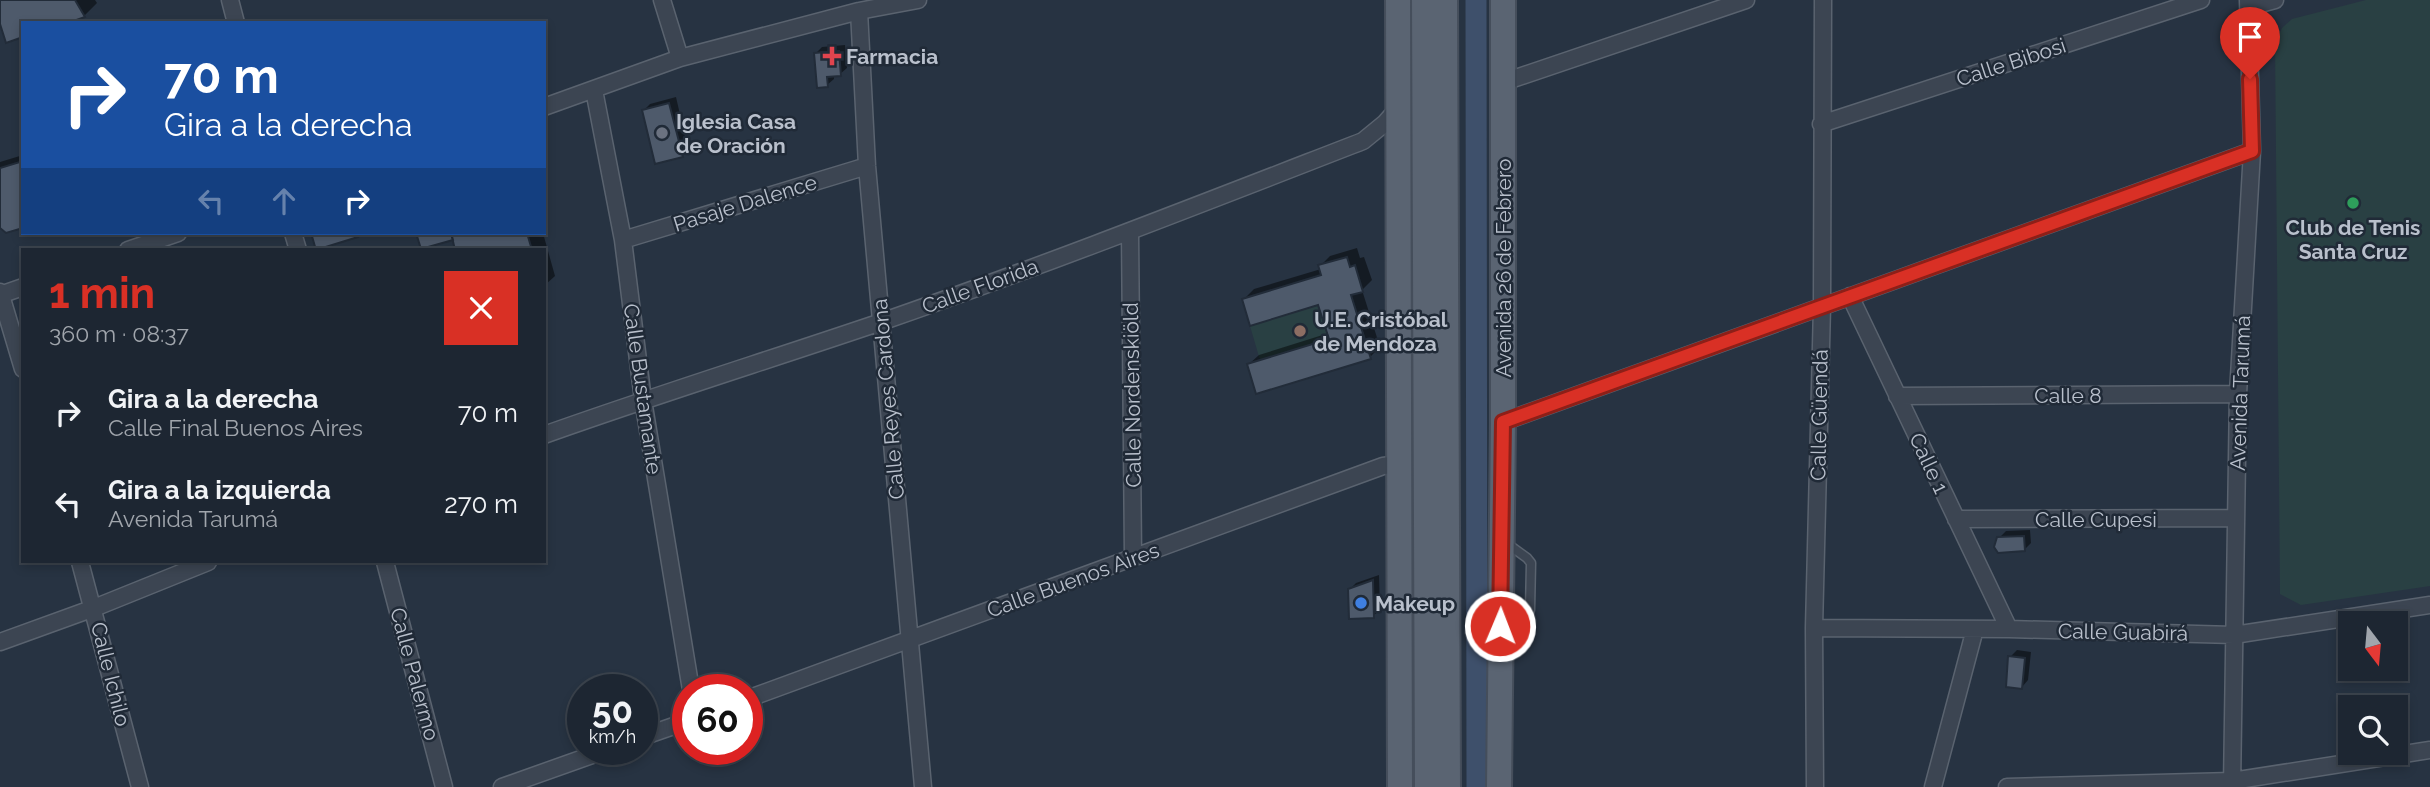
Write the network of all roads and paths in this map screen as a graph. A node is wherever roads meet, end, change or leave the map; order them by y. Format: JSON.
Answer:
{"nodes":[{"id":1,"x":230,"y":0,"type":"edge"},
{"id":2,"x":662,"y":0,"type":"edge"},
{"id":3,"x":918,"y":0,"type":"edge"},
{"id":4,"x":1398,"y":0,"type":"edge"},
{"id":5,"x":1424,"y":0,"type":"edge"},
{"id":6,"x":1445,"y":0,"type":"edge"},
{"id":7,"x":1503,"y":0,"type":"edge"},
{"id":8,"x":1746,"y":0,"type":"edge"},
{"id":9,"x":1823,"y":0,"type":"edge"},
{"id":10,"x":2201,"y":0,"type":"edge"},
{"id":11,"x":2275,"y":0,"type":"edge"},
{"id":12,"x":2249,"y":3,"type":"edge"},
{"id":13,"x":859,"y":11,"type":"junction"},
{"id":14,"x":235,"y":21,"type":"edge"},
{"id":15,"x":680,"y":58,"type":"junction"},
{"id":16,"x":1504,"y":82,"type":"junction"},
{"id":17,"x":594,"y":90,"type":"junction"},
{"id":18,"x":546,"y":106,"type":"edge"},
{"id":19,"x":1400,"y":106,"type":"junction"},
{"id":20,"x":1821,"y":124,"type":"junction"},
{"id":21,"x":2252,"y":151,"type":"junction"},
{"id":22,"x":867,"y":166,"type":"junction"},
{"id":23,"x":1130,"y":232,"type":"junction"},
{"id":24,"x":172,"y":235,"type":"edge"},
{"id":25,"x":623,"y":240,"type":"junction"},
{"id":26,"x":134,"y":248,"type":"edge"},
{"id":27,"x":21,"y":288,"type":"edge"},
{"id":28,"x":0,"y":294,"type":"edge"},
{"id":29,"x":1850,"y":296,"type":"junction"},
{"id":30,"x":1822,"y":306,"type":"junction"},
{"id":31,"x":882,"y":321,"type":"junction"},
{"id":32,"x":21,"y":362,"type":"edge"},
{"id":33,"x":2238,"y":394,"type":"junction"},
{"id":34,"x":1897,"y":396,"type":"junction"},
{"id":35,"x":643,"y":400,"type":"junction"},
{"id":36,"x":1503,"y":422,"type":"junction"},
{"id":37,"x":546,"y":434,"type":"edge"},
{"id":38,"x":1399,"y":464,"type":"junction"},
{"id":39,"x":2235,"y":518,"type":"junction"},
{"id":40,"x":1956,"y":519,"type":"junction"},
{"id":41,"x":1133,"y":557,"type":"junction"},
{"id":42,"x":80,"y":563,"type":"edge"},
{"id":43,"x":206,"y":563,"type":"edge"},
{"id":44,"x":385,"y":563,"type":"edge"},
{"id":45,"x":2430,"y":605,"type":"edge"},
{"id":46,"x":94,"y":608,"type":"junction"},
{"id":47,"x":1814,"y":628,"type":"junction"},
{"id":48,"x":1975,"y":629,"type":"junction"},
{"id":49,"x":2009,"y":629,"type":"junction"},
{"id":50,"x":2234,"y":635,"type":"junction"},
{"id":51,"x":909,"y":639,"type":"junction"},
{"id":52,"x":0,"y":642,"type":"edge"},
{"id":53,"x":688,"y":674,"type":"edge"},
{"id":54,"x":763,"y":693,"type":"edge"},
{"id":55,"x":2430,"y":750,"type":"edge"},
{"id":56,"x":567,"y":764,"type":"edge"},
{"id":57,"x":2232,"y":784,"type":"edge"},
{"id":58,"x":140,"y":787,"type":"edge"},
{"id":59,"x":444,"y":787,"type":"edge"},
{"id":60,"x":502,"y":787,"type":"edge"},
{"id":61,"x":923,"y":787,"type":"edge"},
{"id":62,"x":1400,"y":787,"type":"edge"},
{"id":63,"x":1427,"y":787,"type":"edge"},
{"id":64,"x":1448,"y":787,"type":"edge"},
{"id":65,"x":1499,"y":787,"type":"edge"},
{"id":66,"x":1815,"y":787,"type":"edge"},
{"id":67,"x":1933,"y":787,"type":"edge"},
{"id":68,"x":2007,"y":787,"type":"edge"}],
"edges":[{"from":1,"to":14,"type":"street"},
{"from":2,"to":15,"type":"street"},
{"from":3,"to":13,"type":"street"},
{"from":4,"to":19,"type":"main road"},
{"from":5,"to":63,"type":"main road"},
{"from":6,"to":64,"type":"main road"},
{"from":7,"to":16,"type":"main road","name":"Avenida 26 de Febrero"},
{"from":8,"to":16,"type":"street"},
{"from":9,"to":20,"type":"street","name":"Calle Güendá"},
{"from":10,"to":20,"type":"street","name":"Calle Bibosi"},
{"from":11,"to":12,"type":"street"},
{"from":12,"to":21,"type":"street","name":"Avenida Tarumá"},
{"from":13,"to":15,"type":"street"},
{"from":13,"to":22,"type":"street","name":"Calle Reyes Cardona"},
{"from":15,"to":17,"type":"street"},
{"from":16,"to":36,"type":"main road","name":"Avenida 26 de Febrero"},
{"from":17,"to":18,"type":"street"},
{"from":17,"to":25,"type":"street","name":"Calle Bustamante"},
{"from":19,"to":23,"type":"street","name":"Calle Florida"},
{"from":19,"to":38,"type":"main road"},
{"from":20,"to":30,"type":"street","name":"Calle Güendá"},
{"from":21,"to":29,"type":"street"},
{"from":21,"to":33,"type":"street","name":"Avenida Tarumá"},
{"from":22,"to":25,"type":"street","name":"Pasaje Dalence"},
{"from":22,"to":31,"type":"street","name":"Calle Reyes Cardona"},
{"from":23,"to":31,"type":"street","name":"Calle Florida"},
{"from":23,"to":41,"type":"street","name":"Calle Nordenskiöld"},
{"from":24,"to":26,"type":"street"},
{"from":25,"to":35,"type":"street","name":"Calle Bustamante"},
{"from":27,"to":28,"type":"street"},
{"from":28,"to":32,"type":"street"},
{"from":29,"to":30,"type":"street"},
{"from":29,"to":34,"type":"street","name":"Calle 1"},
{"from":30,"to":36,"type":"street"},
{"from":30,"to":47,"type":"street","name":"Calle Güendá"},
{"from":31,"to":35,"type":"street","name":"Calle Florida"},
{"from":31,"to":51,"type":"street","name":"Calle Reyes Cardona"},
{"from":33,"to":34,"type":"street","name":"Calle 8"},
{"from":33,"to":39,"type":"street","name":"Avenida Tarumá"},
{"from":34,"to":40,"type":"street","name":"Calle 1"},
{"from":35,"to":37,"type":"street","name":"Calle Florida"},
{"from":35,"to":53,"type":"street","name":"Calle Bustamante"},
{"from":36,"to":65,"type":"main road","name":"Avenida 26 de Febrero"},
{"from":38,"to":41,"type":"street","name":"Calle Buenos Aires"},
{"from":38,"to":62,"type":"main road"},
{"from":39,"to":40,"type":"street","name":"Calle Cupesi"},
{"from":39,"to":50,"type":"street","name":"Avenida Tarumá"},
{"from":40,"to":49,"type":"street","name":"Calle 1"},
{"from":41,"to":51,"type":"street","name":"Calle Buenos Aires"},
{"from":42,"to":46,"type":"street","name":"Calle Ichilo"},
{"from":43,"to":46,"type":"street"},
{"from":44,"to":59,"type":"street","name":"Calle Palermo"},
{"from":45,"to":50,"type":"street","name":"Calle Guabirá"},
{"from":46,"to":52,"type":"street"},
{"from":46,"to":58,"type":"street","name":"Calle Ichilo"},
{"from":47,"to":48,"type":"street","name":"Calle Guabirá"},
{"from":47,"to":66,"type":"street","name":"Calle Güendá"},
{"from":48,"to":49,"type":"street","name":"Calle Guabirá"},
{"from":48,"to":67,"type":"street"},
{"from":49,"to":50,"type":"street","name":"Calle Guabirá"},
{"from":50,"to":57,"type":"street","name":"Avenida Tarumá"},
{"from":51,"to":54,"type":"street","name":"Calle Buenos Aires"},
{"from":51,"to":61,"type":"street","name":"Calle Reyes Cardona"},
{"from":55,"to":57,"type":"street"},
{"from":56,"to":60,"type":"street"},
{"from":57,"to":68,"type":"street"}]}
